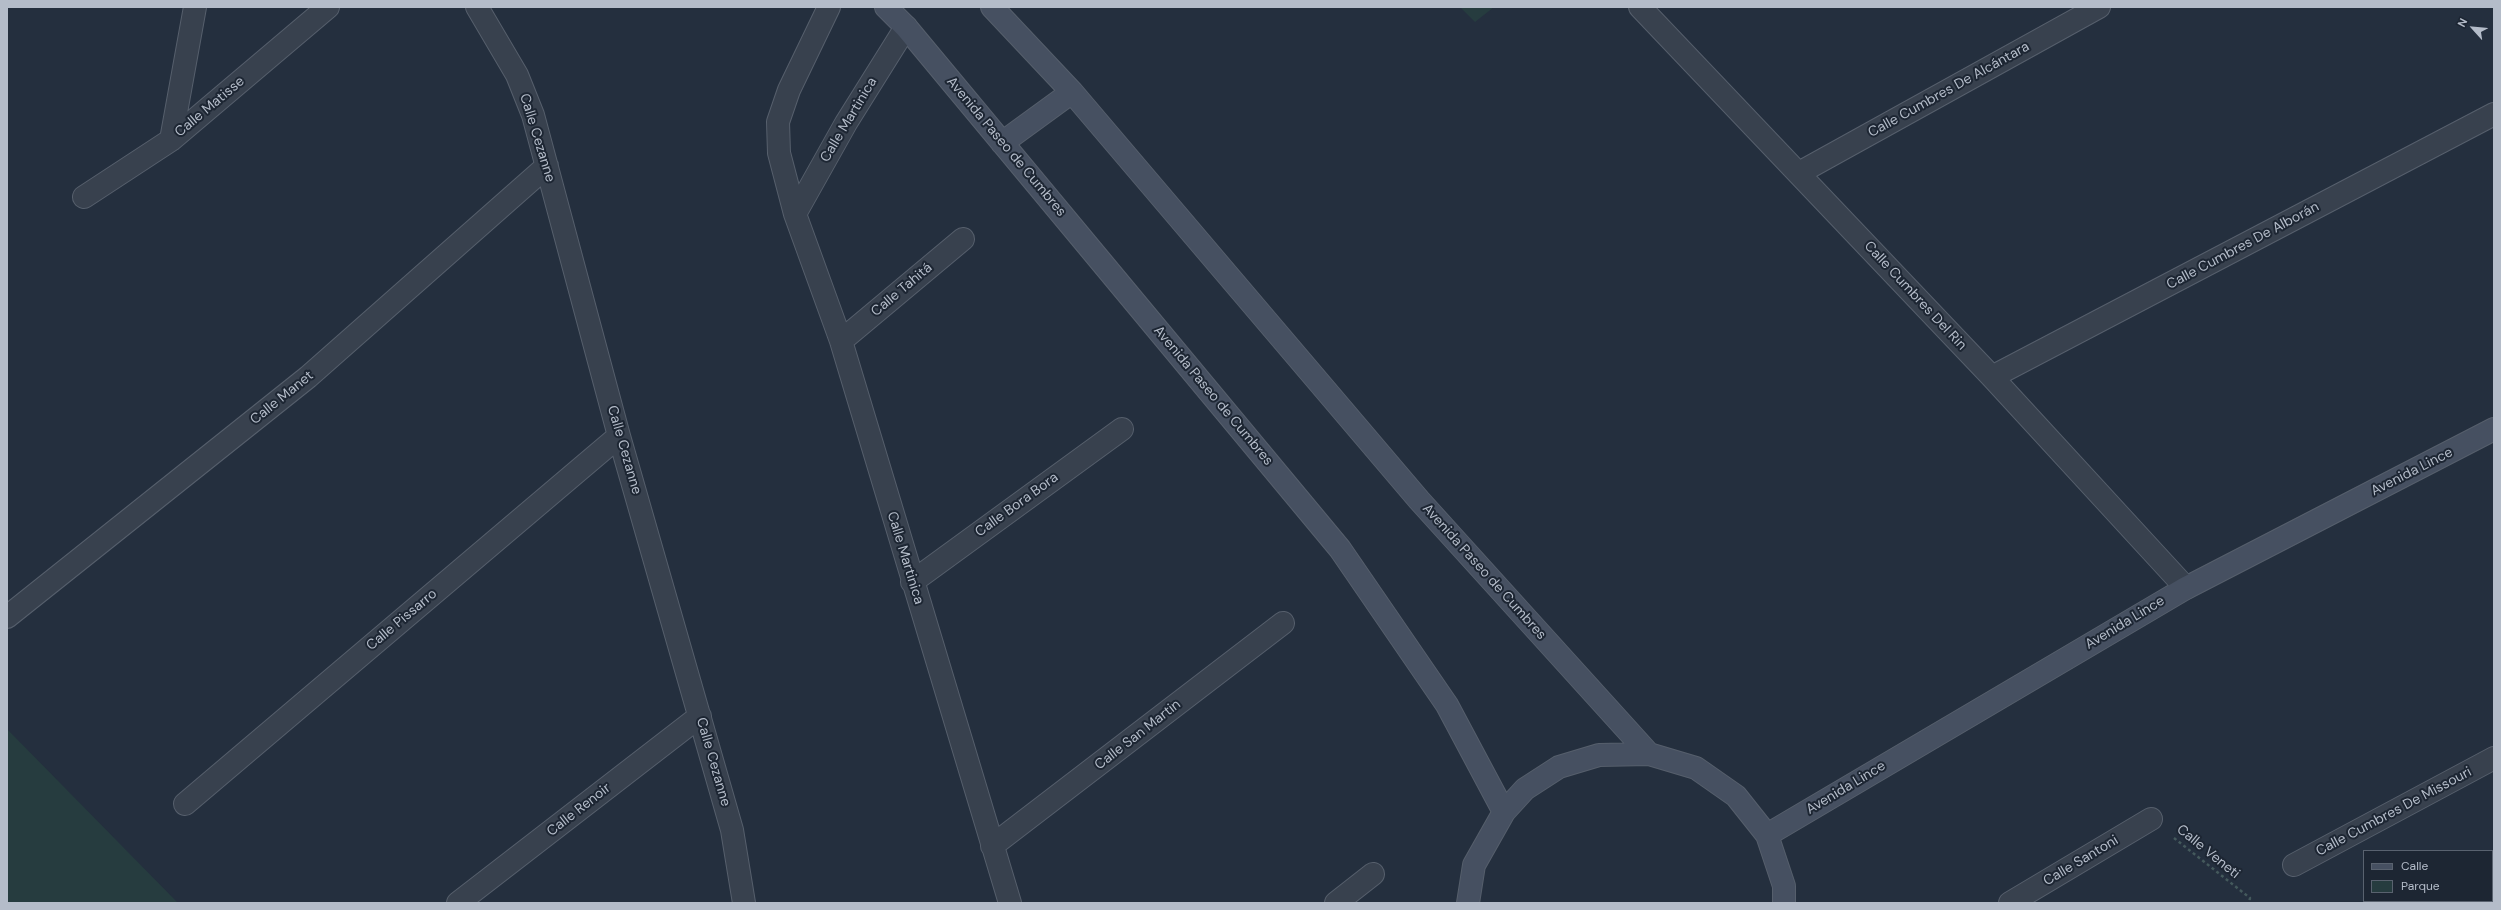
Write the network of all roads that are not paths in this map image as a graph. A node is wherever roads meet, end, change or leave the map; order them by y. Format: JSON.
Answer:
{"nodes":[{"id":1,"x":195,"y":7,"type":"edge"},
{"id":2,"x":328,"y":7,"type":"edge"},
{"id":3,"x":477,"y":7,"type":"edge"},
{"id":4,"x":829,"y":7,"type":"edge"},
{"id":5,"x":886,"y":7,"type":"edge"},
{"id":6,"x":992,"y":7,"type":"edge"},
{"id":7,"x":1640,"y":7,"type":"edge"},
{"id":8,"x":2099,"y":7,"type":"edge"},
{"id":9,"x":906,"y":27,"type":"junction"},
{"id":10,"x":1072,"y":92,"type":"junction"},
{"id":11,"x":2494,"y":114,"type":"edge"},
{"id":12,"x":171,"y":140,"type":"junction"},
{"id":13,"x":1002,"y":144,"type":"junction"},
{"id":14,"x":547,"y":166,"type":"junction"},
{"id":15,"x":1799,"y":173,"type":"junction"},
{"id":16,"x":84,"y":197,"type":"dead end"},
{"id":17,"x":795,"y":214,"type":"junction"},
{"id":18,"x":963,"y":239,"type":"dead end"},
{"id":19,"x":841,"y":341,"type":"junction"},
{"id":20,"x":1992,"y":377,"type":"junction"},
{"id":21,"x":1122,"y":428,"type":"dead end"},
{"id":22,"x":2494,"y":429,"type":"edge"},
{"id":23,"x":619,"y":436,"type":"junction"},
{"id":24,"x":912,"y":582,"type":"junction"},
{"id":25,"x":2186,"y":588,"type":"junction"},
{"id":26,"x":7,"y":617,"type":"edge"},
{"id":27,"x":1283,"y":623,"type":"dead end"},
{"id":28,"x":700,"y":716,"type":"junction"},
{"id":29,"x":1649,"y":754,"type":"junction"},
{"id":30,"x":2494,"y":758,"type":"edge"},
{"id":31,"x":185,"y":804,"type":"dead end"},
{"id":32,"x":1504,"y":812,"type":"junction"},
{"id":33,"x":2151,"y":819,"type":"road end"},
{"id":34,"x":1766,"y":835,"type":"junction"},
{"id":35,"x":992,"y":846,"type":"junction"},
{"id":36,"x":2294,"y":865,"type":"dead end"},
{"id":37,"x":1373,"y":874,"type":"dead end"},
{"id":38,"x":458,"y":903,"type":"edge"},
{"id":39,"x":744,"y":903,"type":"edge"},
{"id":40,"x":1010,"y":903,"type":"edge"},
{"id":41,"x":1336,"y":903,"type":"edge"},
{"id":42,"x":1468,"y":903,"type":"edge"},
{"id":43,"x":1784,"y":903,"type":"edge"},
{"id":44,"x":2010,"y":903,"type":"edge"}],
"edges":[{"from":1,"to":12,"type":"street"},
{"from":2,"to":12,"type":"street","name":"Calle Matisse"},
{"from":3,"to":14,"type":"street","name":"Calle Cezanne"},
{"from":4,"to":17,"type":"street","name":"Calle Martinica"},
{"from":5,"to":9,"type":"street","name":"Avenida Paseo de Cumbres"},
{"from":6,"to":10,"type":"street","name":"Avenida Paseo de Cumbres"},
{"from":7,"to":15,"type":"street","name":"Calle Cumbres Del Rin"},
{"from":8,"to":15,"type":"street","name":"Calle Cumbres De Alcántara"},
{"from":9,"to":13,"type":"street","name":"Avenida Paseo de Cumbres"},
{"from":9,"to":17,"type":"street","name":"Calle Martinica"},
{"from":10,"to":13,"type":"street"},
{"from":10,"to":29,"type":"street","name":"Avenida Paseo de Cumbres"},
{"from":11,"to":20,"type":"street","name":"Calle Cumbres De Alborán"},
{"from":12,"to":16,"type":"street","name":"Calle Matisse"},
{"from":13,"to":32,"type":"street","name":"Avenida Paseo de Cumbres"},
{"from":14,"to":23,"type":"street","name":"Calle Cezanne"},
{"from":14,"to":26,"type":"street","name":"Calle Manet"},
{"from":15,"to":20,"type":"street","name":"Calle Cumbres Del Rin"},
{"from":17,"to":19,"type":"street","name":"Calle Martinica"},
{"from":18,"to":19,"type":"street","name":"Calle Tahitá"},
{"from":19,"to":24,"type":"street","name":"Calle Martinica"},
{"from":20,"to":25,"type":"street","name":"Calle Cumbres Del Rin"},
{"from":21,"to":24,"type":"street","name":"Calle Bora Bora"},
{"from":22,"to":25,"type":"street","name":"Avenida Lince"},
{"from":23,"to":28,"type":"street","name":"Calle Cezanne"},
{"from":23,"to":31,"type":"street","name":"Calle Pissarro"},
{"from":24,"to":35,"type":"street","name":"Calle Martinica"},
{"from":25,"to":34,"type":"street","name":"Avenida Lince"},
{"from":27,"to":35,"type":"street","name":"Calle San Martin"},
{"from":28,"to":38,"type":"street","name":"Calle Renoir"},
{"from":28,"to":39,"type":"street","name":"Calle Cezanne"},
{"from":29,"to":32,"type":"street"},
{"from":29,"to":34,"type":"street"},
{"from":30,"to":36,"type":"street","name":"Calle Cumbres De Missouri"},
{"from":32,"to":42,"type":"street"},
{"from":33,"to":44,"type":"street","name":"Calle Santoni"},
{"from":34,"to":43,"type":"street"},
{"from":35,"to":40,"type":"street","name":"Calle Martinica"},
{"from":37,"to":41,"type":"street"}]}
